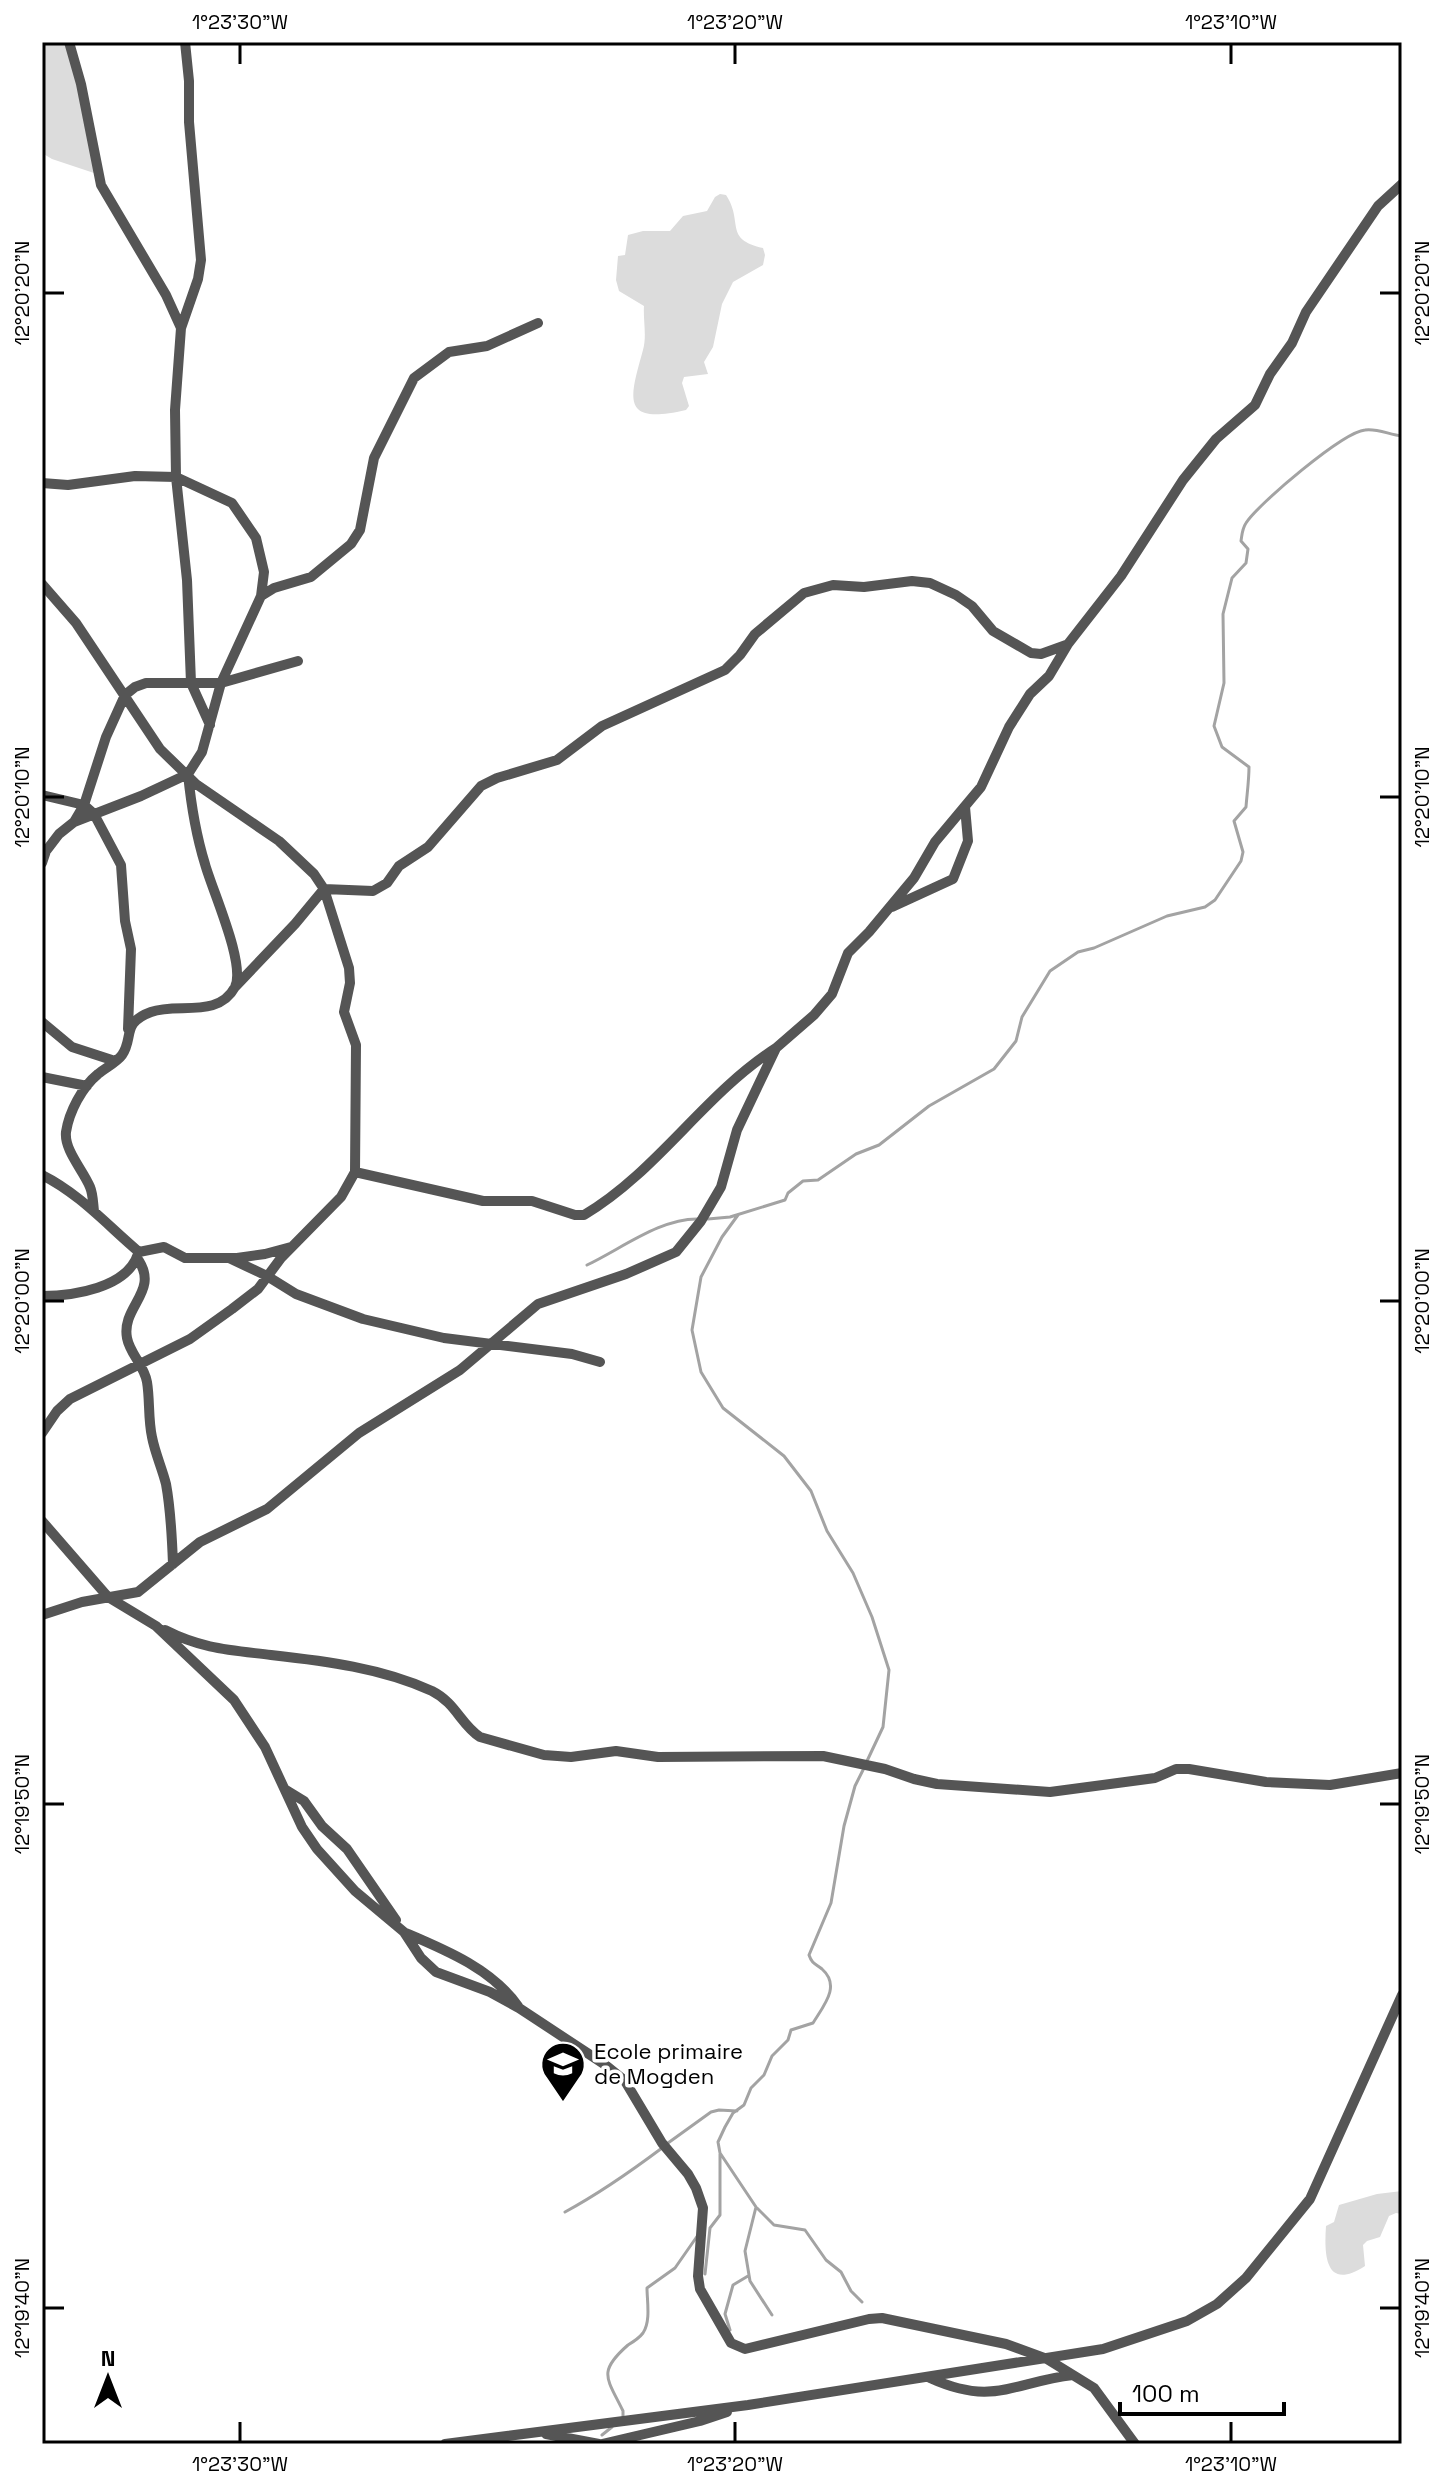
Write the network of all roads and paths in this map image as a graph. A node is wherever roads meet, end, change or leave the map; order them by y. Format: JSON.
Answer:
{"nodes":[{"id":1,"x":69,"y":42,"type":"edge"},
{"id":2,"x":185,"y":42,"type":"edge"},
{"id":3,"x":1402,"y":184,"type":"edge"},
{"id":4,"x":538,"y":323,"type":"dead end"},
{"id":5,"x":181,"y":328,"type":"junction"},
{"id":6,"x":176,"y":477,"type":"junction"},
{"id":7,"x":42,"y":483,"type":"edge"},
{"id":8,"x":42,"y":584,"type":"edge"},
{"id":9,"x":261,"y":596,"type":"junction"},
{"id":10,"x":1068,"y":644,"type":"junction"},
{"id":11,"x":298,"y":661,"type":"dead end"},
{"id":12,"x":191,"y":683,"type":"junction"},
{"id":13,"x":221,"y":683,"type":"junction"},
{"id":14,"x":125,"y":695,"type":"junction"},
{"id":15,"x":210,"y":725,"type":"junction"},
{"id":16,"x":188,"y":774,"type":"junction"},
{"id":17,"x":42,"y":795,"type":"edge"},
{"id":18,"x":84,"y":805,"type":"junction"},
{"id":19,"x":965,"y":807,"type":"junction"},
{"id":20,"x":94,"y":814,"type":"junction"},
{"id":21,"x":74,"y":822,"type":"junction"},
{"id":22,"x":42,"y":863,"type":"edge"},
{"id":23,"x":324,"y":889,"type":"junction"},
{"id":24,"x":891,"y":908,"type":"junction"},
{"id":25,"x":235,"y":987,"type":"junction"},
{"id":26,"x":42,"y":1022,"type":"edge"},
{"id":27,"x":128,"y":1031,"type":"junction"},
{"id":28,"x":776,"y":1048,"type":"junction"},
{"id":29,"x":115,"y":1061,"type":"junction"},
{"id":30,"x":42,"y":1077,"type":"edge"},
{"id":31,"x":87,"y":1086,"type":"junction"},
{"id":32,"x":355,"y":1172,"type":"junction"},
{"id":33,"x":42,"y":1175,"type":"edge"},
{"id":34,"x":94,"y":1211,"type":"junction"},
{"id":35,"x":293,"y":1246,"type":"junction"},
{"id":36,"x":138,"y":1255,"type":"junction"},
{"id":37,"x":229,"y":1258,"type":"junction"},
{"id":38,"x":267,"y":1276,"type":"junction"},
{"id":39,"x":42,"y":1296,"type":"edge"},
{"id":40,"x":491,"y":1342,"type":"junction"},
{"id":41,"x":600,"y":1362,"type":"dead end"},
{"id":42,"x":142,"y":1365,"type":"junction"},
{"id":43,"x":42,"y":1433,"type":"edge"},
{"id":44,"x":42,"y":1521,"type":"edge"},
{"id":45,"x":173,"y":1564,"type":"junction"},
{"id":46,"x":108,"y":1597,"type":"junction"},
{"id":47,"x":42,"y":1615,"type":"edge"},
{"id":48,"x":156,"y":1626,"type":"junction"},
{"id":49,"x":1402,"y":1773,"type":"edge"},
{"id":50,"x":285,"y":1789,"type":"junction"},
{"id":51,"x":404,"y":1932,"type":"junction"},
{"id":52,"x":1402,"y":1995,"type":"edge"},
{"id":53,"x":519,"y":2008,"type":"junction"},
{"id":54,"x":1047,"y":2359,"type":"junction"},
{"id":55,"x":1074,"y":2375,"type":"junction"},
{"id":56,"x":928,"y":2377,"type":"junction"},
{"id":57,"x":748,"y":2405,"type":"junction"},
{"id":58,"x":539,"y":2432,"type":"junction"},
{"id":59,"x":526,"y":2439,"type":"edge"},
{"id":60,"x":445,"y":2444,"type":"edge"},
{"id":61,"x":600,"y":2444,"type":"edge"},
{"id":62,"x":1135,"y":2444,"type":"edge"}],
"edges":[{"from":1,"to":5,"type":"street"},
{"from":2,"to":5,"type":"street"},
{"from":3,"to":10,"type":"street"},
{"from":4,"to":9,"type":"street"},
{"from":5,"to":6,"type":"street"},
{"from":6,"to":7,"type":"street"},
{"from":6,"to":9,"type":"street"},
{"from":6,"to":12,"type":"street"},
{"from":8,"to":14,"type":"street"},
{"from":9,"to":13,"type":"street"},
{"from":10,"to":19,"type":"street"},
{"from":10,"to":23,"type":"street"},
{"from":11,"to":13,"type":"street"},
{"from":12,"to":13,"type":"street"},
{"from":12,"to":14,"type":"street"},
{"from":12,"to":15,"type":"street"},
{"from":13,"to":15,"type":"street"},
{"from":14,"to":16,"type":"street"},
{"from":14,"to":18,"type":"street"},
{"from":15,"to":16,"type":"street"},
{"from":16,"to":20,"type":"street"},
{"from":16,"to":23,"type":"street"},
{"from":16,"to":25,"type":"street"},
{"from":17,"to":18,"type":"street"},
{"from":18,"to":20,"type":"street"},
{"from":18,"to":21,"type":"street"},
{"from":19,"to":24,"type":"street"},
{"from":19,"to":24,"type":"street"},
{"from":20,"to":21,"type":"street"},
{"from":20,"to":27,"type":"street"},
{"from":21,"to":22,"type":"street"},
{"from":23,"to":25,"type":"street"},
{"from":23,"to":32,"type":"street"},
{"from":24,"to":28,"type":"street"},
{"from":25,"to":27,"type":"street"},
{"from":26,"to":29,"type":"street"},
{"from":27,"to":29,"type":"street"},
{"from":28,"to":32,"type":"street"},
{"from":28,"to":40,"type":"street"},
{"from":29,"to":31,"type":"street"},
{"from":30,"to":31,"type":"street"},
{"from":31,"to":34,"type":"street"},
{"from":32,"to":35,"type":"street"},
{"from":33,"to":34,"type":"street"},
{"from":34,"to":36,"type":"street"},
{"from":35,"to":37,"type":"street"},
{"from":35,"to":38,"type":"street"},
{"from":36,"to":37,"type":"street"},
{"from":36,"to":39,"type":"street"},
{"from":36,"to":42,"type":"street"},
{"from":37,"to":38,"type":"street"},
{"from":38,"to":40,"type":"street"},
{"from":38,"to":42,"type":"street"},
{"from":40,"to":41,"type":"street"},
{"from":40,"to":45,"type":"street"},
{"from":42,"to":43,"type":"street"},
{"from":42,"to":45,"type":"street"},
{"from":44,"to":46,"type":"street"},
{"from":45,"to":46,"type":"street"},
{"from":46,"to":47,"type":"street"},
{"from":46,"to":48,"type":"street"},
{"from":48,"to":49,"type":"street"},
{"from":48,"to":50,"type":"street"},
{"from":50,"to":51,"type":"street"},
{"from":50,"to":51,"type":"street"},
{"from":51,"to":53,"type":"street"},
{"from":51,"to":53,"type":"street"},
{"from":52,"to":54,"type":"street"},
{"from":53,"to":54,"type":"street"},
{"from":54,"to":55,"type":"street"},
{"from":54,"to":56,"type":"street"},
{"from":55,"to":56,"type":"street"},
{"from":55,"to":62,"type":"street"},
{"from":56,"to":57,"type":"street"},
{"from":57,"to":58,"type":"street"},
{"from":57,"to":61,"type":"street"},
{"from":58,"to":59,"type":"street"},
{"from":58,"to":61,"type":"street"},
{"from":59,"to":60,"type":"street"}]}
